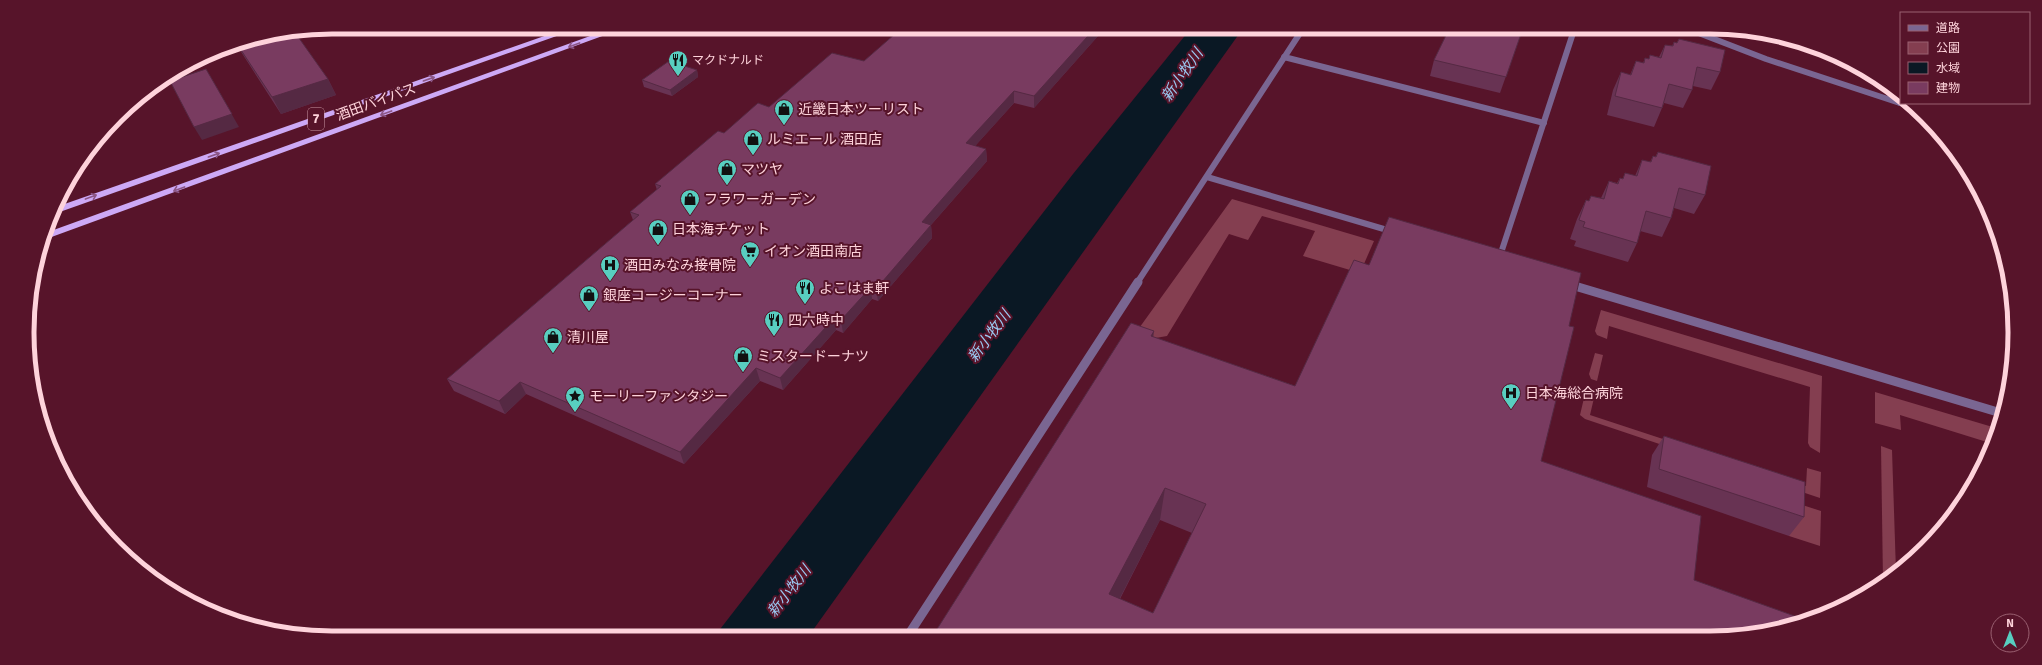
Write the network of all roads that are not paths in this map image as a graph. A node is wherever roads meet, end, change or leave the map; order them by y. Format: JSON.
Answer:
{"nodes":[{"id":1,"x":558,"y":34,"type":"edge"},
{"id":2,"x":605,"y":34,"type":"edge"},
{"id":3,"x":1299,"y":34,"type":"edge"},
{"id":4,"x":1573,"y":34,"type":"edge"},
{"id":5,"x":1701,"y":34,"type":"edge"},
{"id":6,"x":1284,"y":57,"type":"junction"},
{"id":7,"x":1894,"y":98,"type":"edge"},
{"id":8,"x":1544,"y":123,"type":"junction"},
{"id":9,"x":1206,"y":177,"type":"junction"},
{"id":10,"x":61,"y":208,"type":"edge"},
{"id":11,"x":1401,"y":234,"type":"edge"},
{"id":12,"x":51,"y":235,"type":"edge"},
{"id":13,"x":1498,"y":263,"type":"edge"},
{"id":14,"x":1557,"y":281,"type":"edge"},
{"id":15,"x":1997,"y":412,"type":"edge"},
{"id":16,"x":911,"y":631,"type":"edge"}],
"edges":[{"from":10,"to":1,"type":"highway","name":"酒田バイパス","number":"7","one_way":true},
{"from":2,"to":12,"type":"highway","name":"酒田バイパス","number":"7","one_way":true},
{"from":3,"to":6,"type":"street"},
{"from":4,"to":8,"type":"street"},
{"from":5,"to":7,"type":"street"},
{"from":6,"to":8,"type":"street"},
{"from":6,"to":9,"type":"street"},
{"from":8,"to":13,"type":"street"},
{"from":9,"to":11,"type":"street"},
{"from":9,"to":16,"type":"street"},
{"from":14,"to":15,"type":"street"}]}
